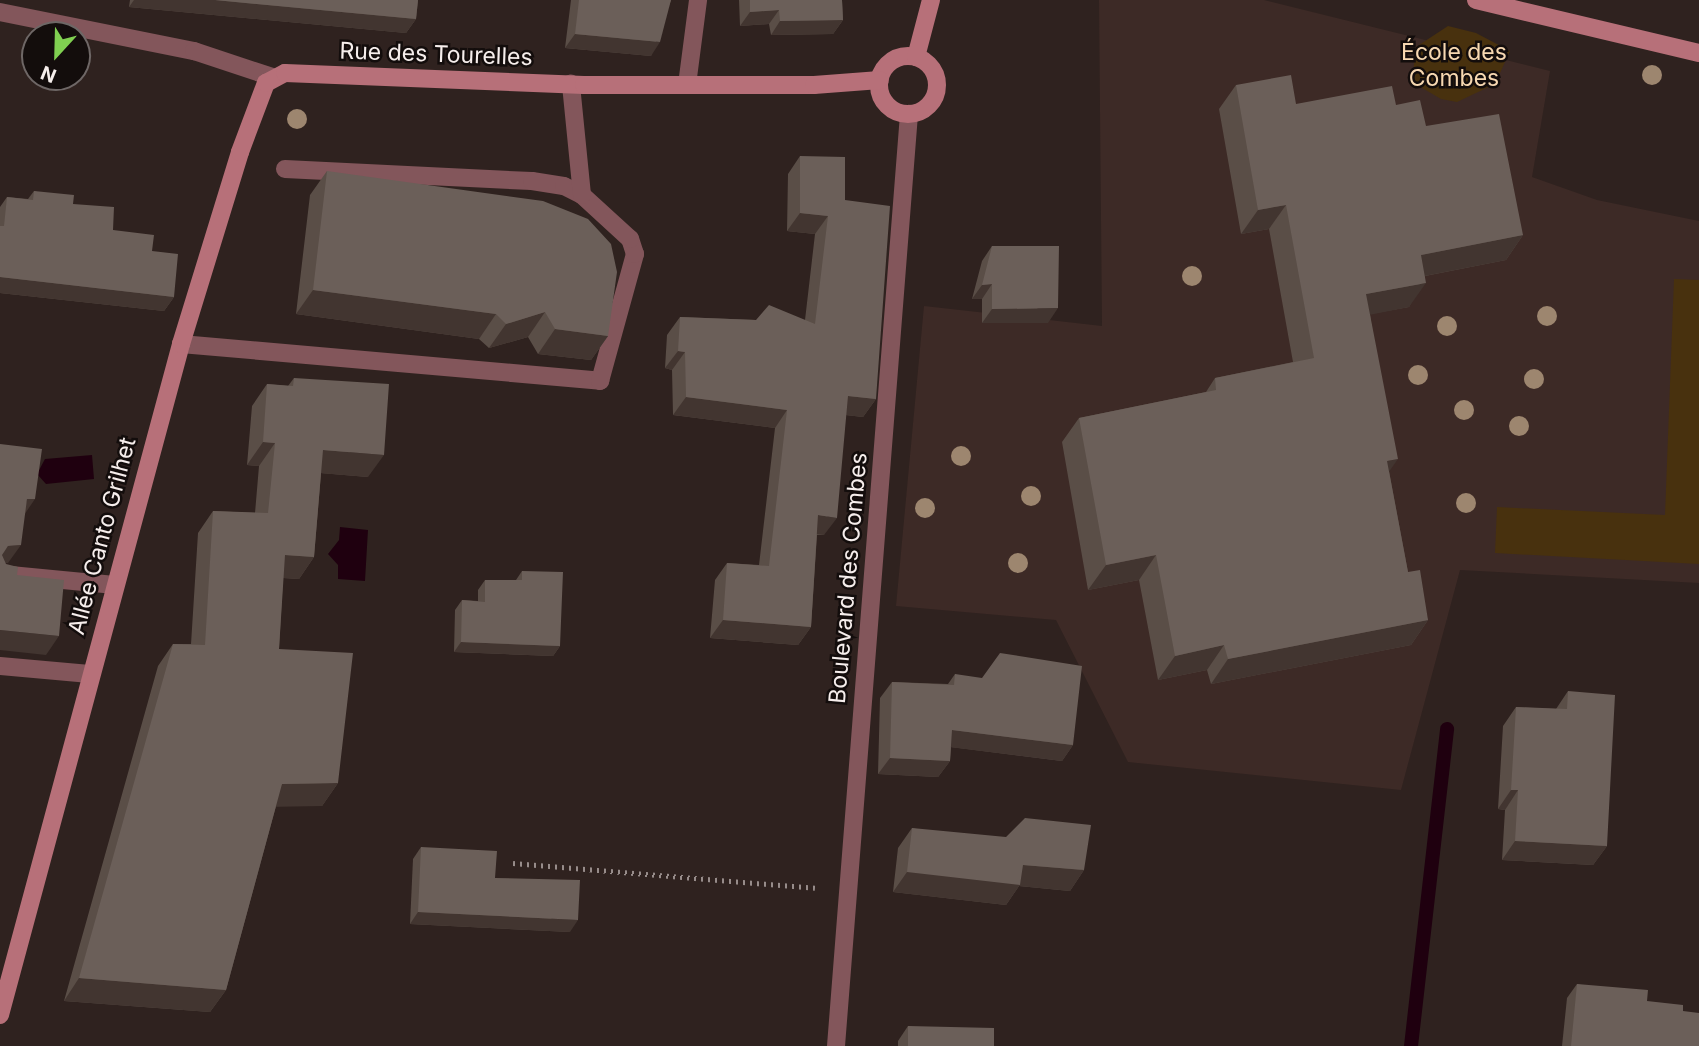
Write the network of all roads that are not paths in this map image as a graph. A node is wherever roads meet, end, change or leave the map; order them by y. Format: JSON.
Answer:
{"nodes":[{"id":1,"x":698,"y":0,"type":"edge"},
{"id":2,"x":931,"y":0,"type":"edge"},
{"id":3,"x":1476,"y":0,"type":"edge"},
{"id":4,"x":0,"y":12,"type":"edge"},
{"id":5,"x":1699,"y":53,"type":"edge"},
{"id":6,"x":916,"y":57,"type":"junction"},
{"id":7,"x":272,"y":77,"type":"junction"},
{"id":8,"x":880,"y":80,"type":"junction"},
{"id":9,"x":571,"y":84,"type":"junction"},
{"id":10,"x":687,"y":85,"type":"junction"},
{"id":11,"x":909,"y":114,"type":"junction"},
{"id":12,"x":285,"y":169,"type":"dead end"},
{"id":13,"x":582,"y":195,"type":"junction"},
{"id":14,"x":181,"y":344,"type":"junction"},
{"id":15,"x":0,"y":574,"type":"edge"},
{"id":16,"x":114,"y":585,"type":"junction"},
{"id":17,"x":0,"y":666,"type":"edge"},
{"id":18,"x":89,"y":674,"type":"junction"},
{"id":19,"x":0,"y":1015,"type":"edge"},
{"id":20,"x":836,"y":1046,"type":"edge"}],
"edges":[{"from":1,"to":10,"type":"street"},
{"from":2,"to":6,"type":"street"},
{"from":3,"to":5,"type":"street"},
{"from":4,"to":7,"type":"street","name":"Rue des Tourelles"},
{"from":6,"to":8,"type":"street"},
{"from":6,"to":11,"type":"street"},
{"from":7,"to":9,"type":"street","name":"Rue des Tourelles"},
{"from":7,"to":14,"type":"street","name":"Allée Canto Grilhet"},
{"from":8,"to":10,"type":"street","name":"Rue des Tourelles"},
{"from":8,"to":11,"type":"street"},
{"from":9,"to":10,"type":"street","name":"Rue des Tourelles"},
{"from":9,"to":13,"type":"street"},
{"from":11,"to":20,"type":"street","name":"Boulevard des Combes"},
{"from":12,"to":13,"type":"street"},
{"from":13,"to":14,"type":"street"},
{"from":14,"to":16,"type":"street","name":"Allée Canto Grilhet"},
{"from":15,"to":16,"type":"street"},
{"from":16,"to":18,"type":"street","name":"Allée Canto Grilhet"},
{"from":17,"to":18,"type":"street"},
{"from":18,"to":19,"type":"street","name":"Allée Canto Grilhet"}]}
